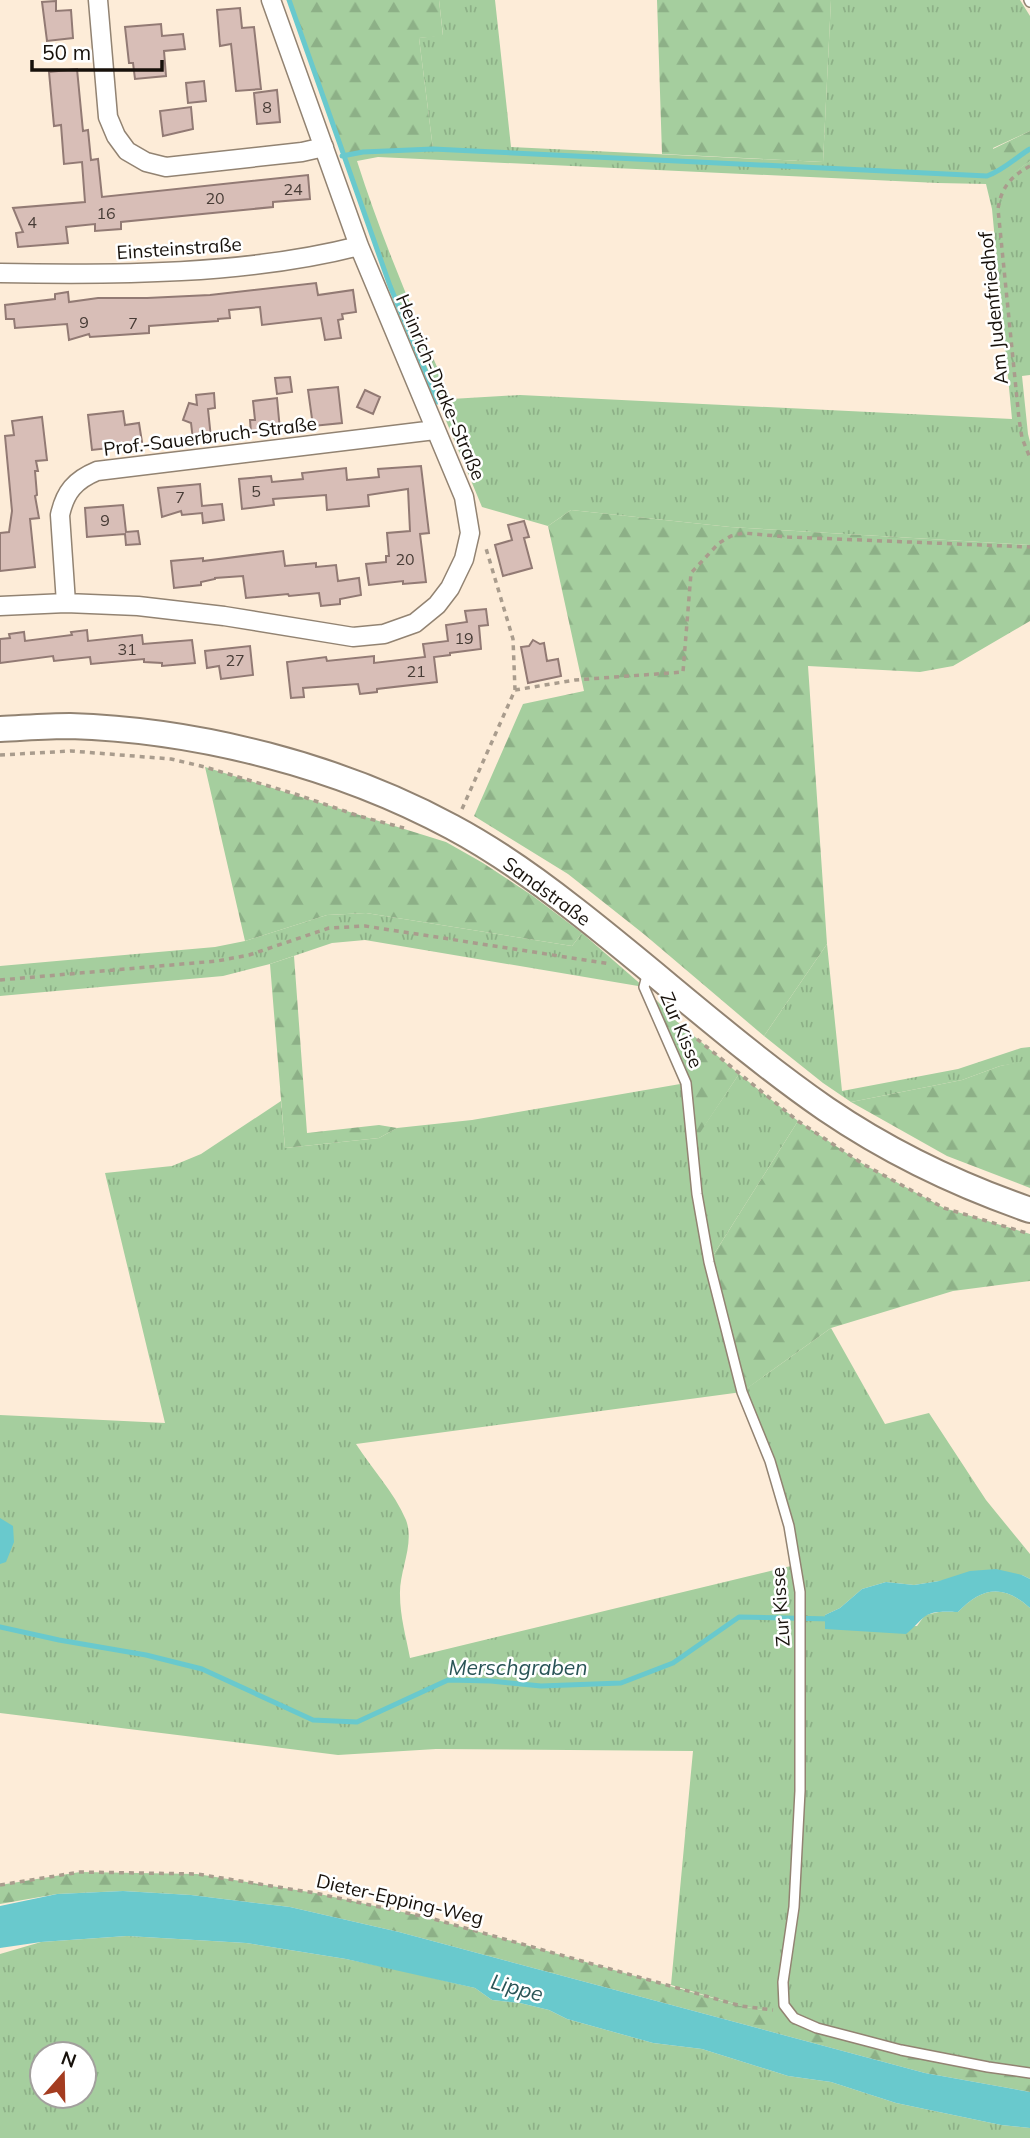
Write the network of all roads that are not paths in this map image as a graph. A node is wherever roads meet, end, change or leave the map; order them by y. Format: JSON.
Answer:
{"nodes":[{"id":1,"x":98,"y":0,"type":"edge"},
{"id":2,"x":271,"y":0,"type":"edge"},
{"id":3,"x":324,"y":147,"type":"junction"},
{"id":4,"x":359,"y":246,"type":"junction"},
{"id":5,"x":0,"y":273,"type":"edge"},
{"id":6,"x":435,"y":430,"type":"junction"},
{"id":7,"x":66,"y":603,"type":"junction"},
{"id":8,"x":0,"y":606,"type":"edge"},
{"id":9,"x":0,"y":729,"type":"edge"},
{"id":10,"x":648,"y":969,"type":"junction"},
{"id":11,"x":1030,"y":1209,"type":"edge"},
{"id":12,"x":1030,"y":2073,"type":"edge"}],
"edges":[{"from":1,"to":3,"type":"street"},
{"from":2,"to":3,"type":"street","name":"Heinrich-Drake-Straße"},
{"from":3,"to":4,"type":"street","name":"Heinrich-Drake-Straße"},
{"from":4,"to":5,"type":"street","name":"Einsteinstraße"},
{"from":4,"to":6,"type":"street","name":"Heinrich-Drake-Straße"},
{"from":6,"to":7,"type":"street","name":"Prof.-Sauerbruch-Straße"},
{"from":6,"to":7,"type":"street","name":"Heinrich-Drake-Straße"},
{"from":7,"to":8,"type":"street","name":"Heinrich-Drake-Straße"},
{"from":9,"to":10,"type":"main road","name":"Sandstraße"},
{"from":10,"to":11,"type":"main road","name":"Sandstraße"},
{"from":10,"to":12,"type":"lane","name":"Zur Kisse"}]}
